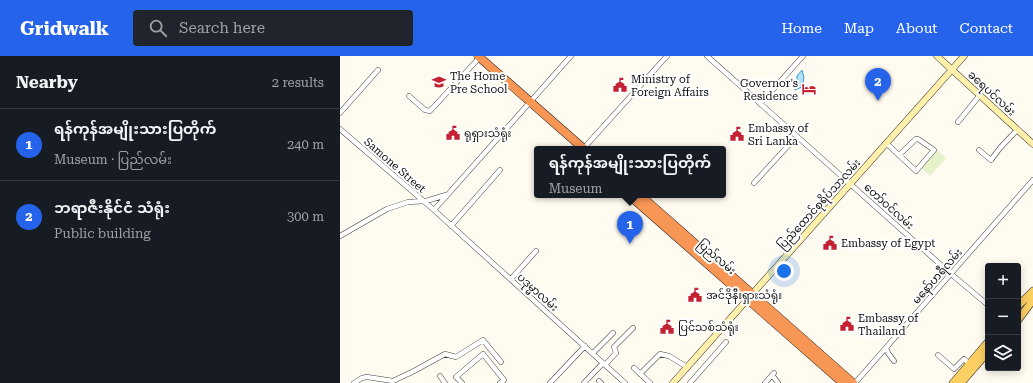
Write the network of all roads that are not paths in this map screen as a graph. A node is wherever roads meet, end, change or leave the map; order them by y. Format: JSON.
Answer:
{"nodes":[{"id":1,"x":571,"y":56,"type":"edge"},
{"id":2,"x":667,"y":56,"type":"edge"},
{"id":3,"x":706,"y":56,"type":"edge"},
{"id":4,"x":803,"y":56,"type":"edge"},
{"id":5,"x":937,"y":56,"type":"edge"},
{"id":6,"x":964,"y":56,"type":"edge"},
{"id":7,"x":478,"y":57,"type":"edge"},
{"id":8,"x":952,"y":69,"type":"junction"},
{"id":9,"x":378,"y":70,"type":"dead end"},
{"id":10,"x":980,"y":95,"type":"junction"},
{"id":11,"x":409,"y":96,"type":"dead end"},
{"id":12,"x":530,"y":102,"type":"junction"},
{"id":13,"x":760,"y":104,"type":"junction"},
{"id":14,"x":340,"y":113,"type":"edge"},
{"id":15,"x":958,"y":122,"type":"dead end"},
{"id":16,"x":340,"y":129,"type":"edge"},
{"id":17,"x":1017,"y":130,"type":"junction"},
{"id":18,"x":797,"y":136,"type":"junction"},
{"id":19,"x":886,"y":143,"type":"junction"},
{"id":20,"x":1033,"y":144,"type":"edge"},
{"id":21,"x":581,"y":146,"type":"edge"},
{"id":22,"x":587,"y":146,"type":"edge"},
{"id":23,"x":979,"y":150,"type":"dead end"},
{"id":24,"x":899,"y":155,"type":"junction"},
{"id":25,"x":500,"y":170,"type":"dead end"},
{"id":26,"x":1033,"y":180,"type":"edge"},
{"id":27,"x":754,"y":183,"type":"dead end"},
{"id":28,"x":850,"y":184,"type":"junction"},
{"id":29,"x":446,"y":195,"type":"junction"},
{"id":30,"x":634,"y":198,"type":"edge"},
{"id":31,"x":643,"y":198,"type":"edge"},
{"id":32,"x":423,"y":201,"type":"junction"},
{"id":33,"x":434,"y":210,"type":"junction"},
{"id":34,"x":439,"y":215,"type":"joint"},
{"id":35,"x":451,"y":226,"type":"junction"},
{"id":36,"x":340,"y":236,"type":"edge"},
{"id":37,"x":536,"y":251,"type":"dead end"},
{"id":38,"x":951,"y":274,"type":"junction"},
{"id":39,"x":511,"y":279,"type":"junction"},
{"id":40,"x":1033,"y":291,"type":"edge"},
{"id":41,"x":750,"y":296,"type":"junction"},
{"id":42,"x":1033,"y":300,"type":"edge"},
{"id":43,"x":985,"y":302,"type":"edge"},
{"id":44,"x":1021,"y":303,"type":"edge"},
{"id":45,"x":1021,"y":316,"type":"edge"},
{"id":46,"x":633,"y":328,"type":"dead end"},
{"id":47,"x":613,"y":333,"type":"dead end"},
{"id":48,"x":726,"y":342,"type":"dead end"},
{"id":49,"x":585,"y":346,"type":"junction"},
{"id":50,"x":985,"y":346,"type":"edge"},
{"id":51,"x":886,"y":348,"type":"junction"},
{"id":52,"x":593,"y":353,"type":"junction"},
{"id":53,"x":938,"y":355,"type":"dead end"},
{"id":54,"x":985,"y":355,"type":"edge"},
{"id":55,"x":894,"y":361,"type":"dead end"},
{"id":56,"x":501,"y":362,"type":"dead end"},
{"id":57,"x":604,"y":364,"type":"junction"},
{"id":58,"x":970,"y":364,"type":"junction"},
{"id":59,"x":687,"y":367,"type":"junction"},
{"id":60,"x":634,"y":368,"type":"dead end"},
{"id":61,"x":640,"y":374,"type":"junction"},
{"id":62,"x":440,"y":376,"type":"dead end"},
{"id":63,"x":443,"y":382,"type":"edge"},
{"id":64,"x":622,"y":382,"type":"edge"},
{"id":65,"x":354,"y":383,"type":"edge"},
{"id":66,"x":462,"y":383,"type":"edge"},
{"id":67,"x":500,"y":383,"type":"edge"},
{"id":68,"x":550,"y":383,"type":"edge"},
{"id":69,"x":584,"y":383,"type":"edge"},
{"id":70,"x":650,"y":383,"type":"edge"},
{"id":71,"x":673,"y":383,"type":"edge"},
{"id":72,"x":690,"y":383,"type":"edge"},
{"id":73,"x":765,"y":383,"type":"edge"},
{"id":74,"x":778,"y":383,"type":"edge"},
{"id":75,"x":843,"y":383,"type":"edge"},
{"id":76,"x":854,"y":383,"type":"edge"},
{"id":77,"x":953,"y":383,"type":"edge"},
{"id":78,"x":961,"y":383,"type":"edge"}],
"edges":[{"from":1,"to":12,"type":"street"},
{"from":2,"to":22,"type":"street"},
{"from":3,"to":13,"type":"street","name":"တော်ဝင်လမ်း"},
{"from":4,"to":13,"type":"street"},
{"from":5,"to":8,"type":"street","name":"ခရေပင်လမ်း"},
{"from":6,"to":8,"type":"street","name":"ပြည်ထောင်စုရိပ်သာလမ်း"},
{"from":7,"to":11,"type":"street"},
{"from":7,"to":12,"type":"highway"},
{"from":8,"to":10,"type":"street","name":"ခရေပင်လမ်း"},
{"from":8,"to":19,"type":"street","name":"ပြည်ထောင်စုရိပ်သာလမ်း"},
{"from":9,"to":14,"type":"street"},
{"from":10,"to":15,"type":"street"},
{"from":10,"to":17,"type":"street","name":"ခရေပင်လမ်း"},
{"from":12,"to":21,"type":"highway"},
{"from":12,"to":29,"type":"street"},
{"from":13,"to":18,"type":"street","name":"တော်ဝင်လမ်း"},
{"from":16,"to":32,"type":"street","name":"Samone Street"},
{"from":17,"to":20,"type":"street","name":"ခရေပင်လမ်း"},
{"from":17,"to":23,"type":"street"},
{"from":18,"to":27,"type":"street"},
{"from":18,"to":28,"type":"street","name":"တော်ဝင်လမ်း"},
{"from":19,"to":24,"type":"street"},
{"from":19,"to":28,"type":"street","name":"ပြည်ထောင်စုရိပ်သာလမ်း"},
{"from":24,"to":24,"type":"street"},
{"from":25,"to":35,"type":"street"},
{"from":26,"to":38,"type":"street","name":"မနော်ဟရီလမ်း"},
{"from":28,"to":38,"type":"street","name":"တော်ဝင်လမ်း"},
{"from":28,"to":41,"type":"street","name":"ပြည်ထောင်စုရိပ်သာလမ်း"},
{"from":29,"to":32,"type":"street"},
{"from":29,"to":33,"type":"street"},
{"from":30,"to":41,"type":"highway","name":"ပြည်လမ်း"},
{"from":31,"to":41,"type":"highway","name":"ပြည်လမ်း"},
{"from":32,"to":33,"type":"street","name":"Samone Street"},
{"from":32,"to":36,"type":"street"},
{"from":33,"to":34,"type":"street","name":"Samone Street"},
{"from":34,"to":35,"type":"street","name":"ပဒုမ္မာလမ်း"},
{"from":35,"to":39,"type":"street","name":"ပဒုမ္မာလမ်း"},
{"from":37,"to":39,"type":"street"},
{"from":38,"to":43,"type":"street","name":"တော်ဝင်လမ်း"},
{"from":38,"to":51,"type":"street","name":"မနော်ဟရီလမ်း"},
{"from":39,"to":49,"type":"street","name":"ပဒုမ္မာလမ်း"},
{"from":40,"to":44,"type":"main road"},
{"from":41,"to":59,"type":"street","name":"ပြည်ထောင်စုရိပ်သာလမ်း"},
{"from":41,"to":75,"type":"highway","name":"ပြည်လမ်း"},
{"from":41,"to":76,"type":"highway","name":"ပြည်လမ်း"},
{"from":42,"to":45,"type":"main road"},
{"from":46,"to":57,"type":"street"},
{"from":47,"to":52,"type":"street"},
{"from":48,"to":72,"type":"street"},
{"from":49,"to":52,"type":"street","name":"ပဒုမ္မာလမ်း"},
{"from":49,"to":68,"type":"street"},
{"from":50,"to":58,"type":"main road"},
{"from":51,"to":55,"type":"street"},
{"from":51,"to":76,"type":"street","name":"မနော်ဟရီလမ်း"},
{"from":52,"to":57,"type":"street","name":"ပဒုမ္မာလမ်း"},
{"from":53,"to":58,"type":"street"},
{"from":54,"to":78,"type":"main road"},
{"from":56,"to":65,"type":"street"},
{"from":57,"to":64,"type":"street","name":"ပဒုမ္မာလမ်း"},
{"from":57,"to":69,"type":"street"},
{"from":58,"to":77,"type":"main road"},
{"from":59,"to":61,"type":"street"},
{"from":59,"to":71,"type":"street","name":"ပြည်ထောင်စုရိပ်သာလမ်း"},
{"from":60,"to":61,"type":"street"},
{"from":61,"to":70,"type":"street"},
{"from":62,"to":63,"type":"street"},
{"from":66,"to":67,"type":"street"},
{"from":73,"to":74,"type":"street"}]}
